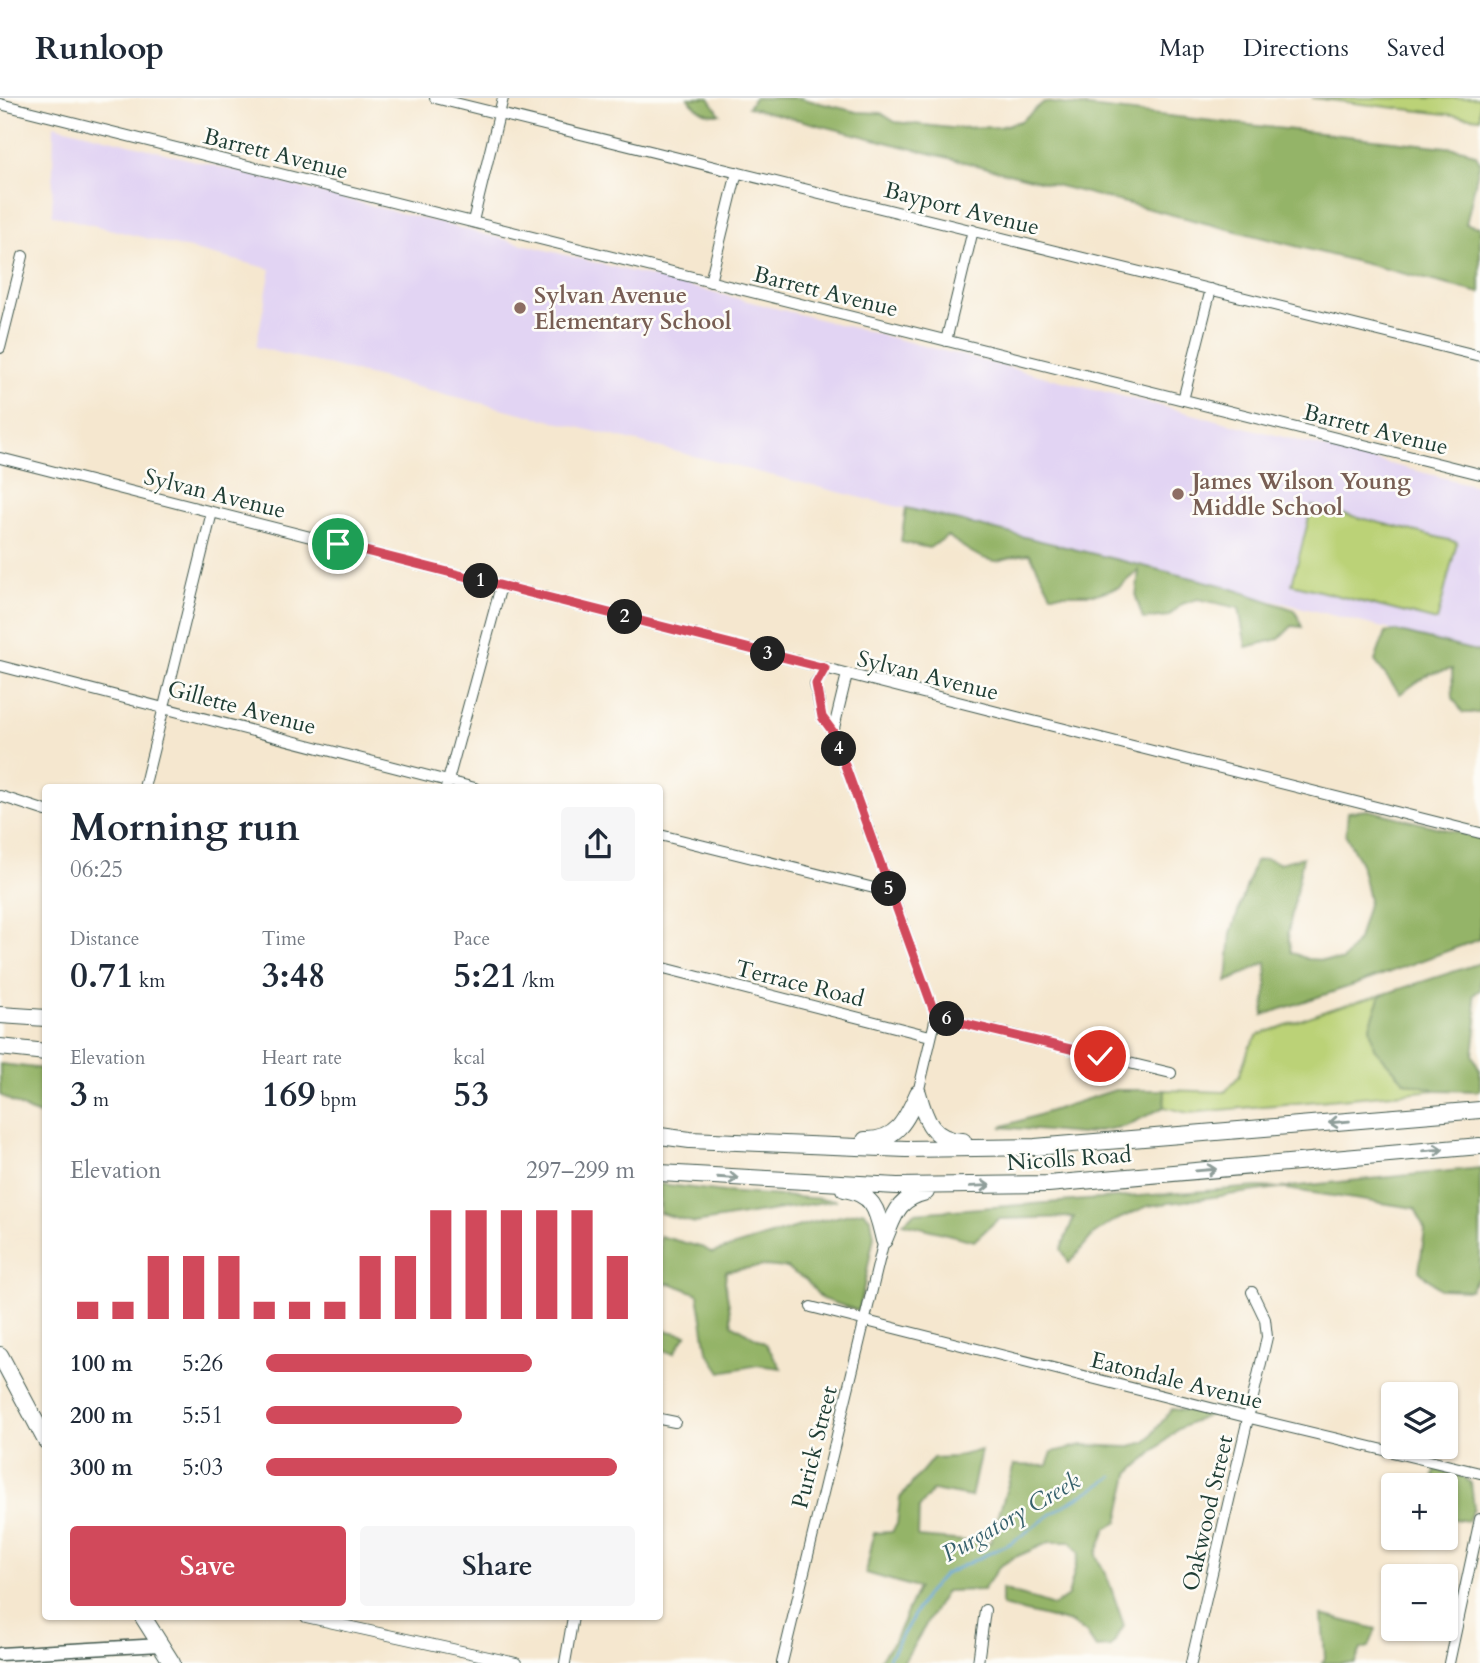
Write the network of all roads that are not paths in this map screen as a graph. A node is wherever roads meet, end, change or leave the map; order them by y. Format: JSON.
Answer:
{"nodes":[{"id":1,"x":435,"y":98,"type":"edge"},
{"id":2,"x":503,"y":98,"type":"edge"},
{"id":3,"x":0,"y":101,"type":"edge"},
{"id":4,"x":499,"y":114,"type":"junction"},
{"id":5,"x":737,"y":172,"type":"junction"},
{"id":6,"x":473,"y":221,"type":"junction"},
{"id":7,"x":973,"y":230,"type":"junction"},
{"id":8,"x":23,"y":257,"type":"dead end"},
{"id":9,"x":710,"y":282,"type":"junction"},
{"id":10,"x":1211,"y":289,"type":"junction"},
{"id":11,"x":946,"y":341,"type":"junction"},
{"id":12,"x":0,"y":348,"type":"edge"},
{"id":13,"x":1480,"y":356,"type":"edge"},
{"id":14,"x":1183,"y":400,"type":"junction"},
{"id":15,"x":0,"y":458,"type":"edge"},
{"id":16,"x":1480,"y":474,"type":"edge"},
{"id":17,"x":212,"y":512,"type":"junction"},
{"id":18,"x":501,"y":586,"type":"junction"},
{"id":19,"x":0,"y":666,"type":"edge"},
{"id":20,"x":825,"y":668,"type":"junction"},
{"id":21,"x":846,"y":674,"type":"junction"},
{"id":22,"x":164,"y":707,"type":"junction"},
{"id":23,"x":833,"y":732,"type":"junction"},
{"id":24,"x":145,"y":784,"type":"edge"},
{"id":25,"x":447,"y":784,"type":"edge"},
{"id":26,"x":0,"y":796,"type":"edge"},
{"id":27,"x":42,"y":810,"type":"edge"},
{"id":28,"x":1480,"y":832,"type":"edge"},
{"id":29,"x":663,"y":836,"type":"edge"},
{"id":30,"x":890,"y":892,"type":"junction"},
{"id":31,"x":663,"y":968,"type":"edge"},
{"id":32,"x":0,"y":1015,"type":"edge"},
{"id":33,"x":936,"y":1017,"type":"junction"},
{"id":34,"x":42,"y":1018,"type":"edge"},
{"id":35,"x":930,"y":1036,"type":"junction"},
{"id":36,"x":0,"y":1047,"type":"edge"},
{"id":37,"x":42,"y":1052,"type":"edge"},
{"id":38,"x":1171,"y":1073,"type":"dead end"},
{"id":39,"x":918,"y":1093,"type":"junction"},
{"id":40,"x":1480,"y":1110,"type":"edge"},
{"id":41,"x":663,"y":1136,"type":"edge"},
{"id":42,"x":832,"y":1146,"type":"junction"},
{"id":43,"x":1480,"y":1146,"type":"edge"},
{"id":44,"x":1010,"y":1147,"type":"junction"},
{"id":45,"x":663,"y":1173,"type":"edge"},
{"id":46,"x":803,"y":1182,"type":"junction"},
{"id":47,"x":950,"y":1187,"type":"junction"},
{"id":48,"x":884,"y":1240,"type":"junction"},
{"id":49,"x":1252,"y":1292,"type":"dead end"},
{"id":50,"x":811,"y":1307,"type":"dead end"},
{"id":51,"x":864,"y":1322,"type":"junction"},
{"id":52,"x":0,"y":1355,"type":"edge"},
{"id":53,"x":1250,"y":1418,"type":"junction"},
{"id":54,"x":663,"y":1420,"type":"edge"},
{"id":55,"x":675,"y":1422,"type":"dead end"},
{"id":56,"x":42,"y":1434,"type":"edge"},
{"id":57,"x":1480,"y":1473,"type":"edge"},
{"id":58,"x":1480,"y":1519,"type":"edge"},
{"id":59,"x":985,"y":1610,"type":"dead end"},
{"id":60,"x":145,"y":1620,"type":"edge"},
{"id":61,"x":320,"y":1620,"type":"edge"},
{"id":62,"x":572,"y":1620,"type":"edge"},
{"id":63,"x":161,"y":1645,"type":"junction"},
{"id":64,"x":0,"y":1654,"type":"edge"},
{"id":65,"x":172,"y":1663,"type":"edge"},
{"id":66,"x":516,"y":1663,"type":"edge"},
{"id":67,"x":565,"y":1663,"type":"edge"},
{"id":68,"x":782,"y":1663,"type":"edge"},
{"id":69,"x":978,"y":1663,"type":"edge"},
{"id":70,"x":1191,"y":1663,"type":"edge"},
{"id":71,"x":1449,"y":1663,"type":"edge"}],
"edges":[{"from":1,"to":4,"type":"street","name":"Bayport Avenue"},
{"from":2,"to":4,"type":"street"},
{"from":3,"to":6,"type":"street","name":"Barrett Avenue"},
{"from":4,"to":5,"type":"street","name":"Bayport Avenue"},
{"from":4,"to":6,"type":"street"},
{"from":5,"to":7,"type":"street","name":"Bayport Avenue"},
{"from":5,"to":9,"type":"street"},
{"from":6,"to":9,"type":"street","name":"Barrett Avenue"},
{"from":7,"to":10,"type":"street","name":"Bayport Avenue"},
{"from":7,"to":11,"type":"street"},
{"from":8,"to":12,"type":"street"},
{"from":9,"to":11,"type":"street","name":"Barrett Avenue"},
{"from":10,"to":13,"type":"street","name":"Bayport Avenue"},
{"from":10,"to":14,"type":"street"},
{"from":11,"to":14,"type":"street","name":"Barrett Avenue"},
{"from":14,"to":16,"type":"street","name":"Barrett Avenue"},
{"from":15,"to":17,"type":"street","name":"Sylvan Avenue"},
{"from":17,"to":18,"type":"street","name":"Sylvan Avenue"},
{"from":17,"to":22,"type":"street"},
{"from":18,"to":20,"type":"street","name":"Sylvan Avenue"},
{"from":18,"to":25,"type":"street"},
{"from":19,"to":22,"type":"street","name":"Gillette Avenue"},
{"from":20,"to":21,"type":"street","name":"Sylvan Avenue"},
{"from":20,"to":23,"type":"street"},
{"from":21,"to":23,"type":"street"},
{"from":21,"to":28,"type":"street","name":"Sylvan Avenue"},
{"from":22,"to":24,"type":"street"},
{"from":22,"to":25,"type":"street","name":"Gillette Avenue"},
{"from":23,"to":30,"type":"street"},
{"from":26,"to":27,"type":"street"},
{"from":29,"to":30,"type":"street"},
{"from":30,"to":33,"type":"street"},
{"from":31,"to":35,"type":"street","name":"Terrace Road"},
{"from":32,"to":34,"type":"main road"},
{"from":33,"to":35,"type":"street"},
{"from":33,"to":38,"type":"street"},
{"from":35,"to":39,"type":"street"},
{"from":36,"to":37,"type":"main road"},
{"from":39,"to":42,"type":"main road"},
{"from":39,"to":44,"type":"main road"},
{"from":40,"to":44,"type":"main road","name":"Nicolls Road","one_way":true},
{"from":41,"to":42,"type":"main road","name":"Nicolls Road"},
{"from":42,"to":44,"type":"main road","name":"Nicolls Road"},
{"from":47,"to":43,"type":"main road","name":"Nicolls Road","one_way":true},
{"from":45,"to":46,"type":"main road","name":"Nicolls Road","one_way":true},
{"from":46,"to":47,"type":"main road","name":"Nicolls Road"},
{"from":46,"to":48,"type":"main road"},
{"from":47,"to":48,"type":"main road"},
{"from":48,"to":51,"type":"street","name":"Purick Street"},
{"from":49,"to":53,"type":"street","name":"Oakwood Street"},
{"from":50,"to":51,"type":"street","name":"Eatondale Avenue"},
{"from":51,"to":53,"type":"street","name":"Eatondale Avenue"},
{"from":51,"to":68,"type":"street","name":"Purick Street"},
{"from":52,"to":56,"type":"main road"},
{"from":53,"to":57,"type":"street","name":"Eatondale Avenue"},
{"from":53,"to":70,"type":"street","name":"Oakwood Street"},
{"from":54,"to":55,"type":"street"},
{"from":58,"to":71,"type":"street"},
{"from":59,"to":69,"type":"street"},
{"from":60,"to":63,"type":"main road"},
{"from":61,"to":66,"type":"street"},
{"from":62,"to":67,"type":"street"},
{"from":63,"to":64,"type":"street"},
{"from":63,"to":65,"type":"main road"}]}
